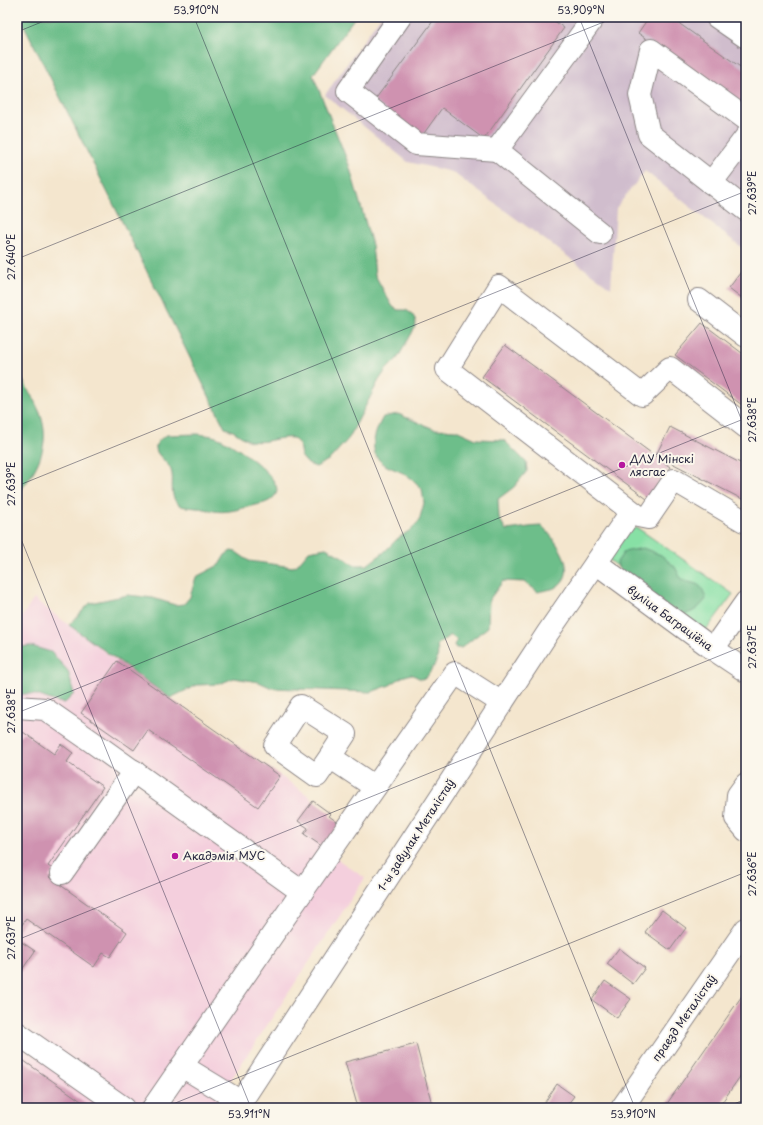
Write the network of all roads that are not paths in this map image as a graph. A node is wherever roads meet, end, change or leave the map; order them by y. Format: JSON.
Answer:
{"nodes":[{"id":1,"x":400,"y":17,"type":"edge"},
{"id":2,"x":594,"y":17,"type":"edge"},
{"id":3,"x":717,"y":17,"type":"edge"},
{"id":4,"x":746,"y":37,"type":"edge"},
{"id":5,"x":746,"y":119,"type":"edge"},
{"id":6,"x":746,"y":137,"type":"edge"},
{"id":7,"x":497,"y":150,"type":"junction"},
{"id":8,"x":711,"y":182,"type":"junction"},
{"id":9,"x":746,"y":210,"type":"edge"},
{"id":10,"x":600,"y":233,"type":"dead end"},
{"id":11,"x":699,"y":300,"type":"dead end"},
{"id":12,"x":746,"y":336,"type":"edge"},
{"id":13,"x":746,"y":427,"type":"edge"},
{"id":14,"x":631,"y":512,"type":"junction"},
{"id":15,"x":746,"y":521,"type":"edge"},
{"id":16,"x":596,"y":563,"type":"junction"},
{"id":17,"x":746,"y":602,"type":"edge"},
{"id":18,"x":713,"y":649,"type":"junction"},
{"id":19,"x":746,"y":671,"type":"edge"},
{"id":20,"x":502,"y":703,"type":"junction"},
{"id":21,"x":17,"y":707,"type":"edge"},
{"id":22,"x":330,"y":757,"type":"dead end"},
{"id":23,"x":134,"y":771,"type":"junction"},
{"id":24,"x":746,"y":784,"type":"edge"},
{"id":25,"x":375,"y":787,"type":"junction"},
{"id":26,"x":746,"y":830,"type":"edge"},
{"id":27,"x":62,"y":873,"type":"dead end"},
{"id":28,"x":302,"y":892,"type":"junction"},
{"id":29,"x":746,"y":929,"type":"edge"},
{"id":30,"x":17,"y":1033,"type":"edge"},
{"id":31,"x":182,"y":1066,"type":"junction"},
{"id":32,"x":239,"y":1105,"type":"edge"},
{"id":33,"x":124,"y":1108,"type":"edge"},
{"id":34,"x":153,"y":1108,"type":"edge"},
{"id":35,"x":622,"y":1108,"type":"edge"}],
"edges":[{"from":1,"to":7,"type":"lane"},
{"from":2,"to":7,"type":"lane"},
{"from":3,"to":4,"type":"lane"},
{"from":5,"to":8,"type":"lane"},
{"from":6,"to":8,"type":"lane"},
{"from":7,"to":10,"type":"lane"},
{"from":8,"to":9,"type":"lane"},
{"from":11,"to":12,"type":"lane"},
{"from":13,"to":14,"type":"lane"},
{"from":14,"to":15,"type":"lane"},
{"from":14,"to":16,"type":"lane","name":"1-ы завулак Металістаў"},
{"from":16,"to":18,"type":"lane","name":"вуліца Баграціёна"},
{"from":16,"to":20,"type":"lane","name":"1-ы завулак Металістаў"},
{"from":17,"to":18,"type":"lane"},
{"from":18,"to":19,"type":"lane","name":"вуліца Баграціёна"},
{"from":20,"to":25,"type":"lane"},
{"from":20,"to":32,"type":"lane","name":"1-ы завулак Металістаў"},
{"from":21,"to":23,"type":"lane"},
{"from":22,"to":25,"type":"lane"},
{"from":23,"to":27,"type":"lane"},
{"from":23,"to":28,"type":"lane"},
{"from":24,"to":26,"type":"lane"},
{"from":25,"to":28,"type":"lane"},
{"from":28,"to":31,"type":"lane"},
{"from":29,"to":35,"type":"lane","name":"праезд Металістаў"},
{"from":30,"to":33,"type":"lane"},
{"from":31,"to":32,"type":"lane"},
{"from":31,"to":34,"type":"lane"}]}
